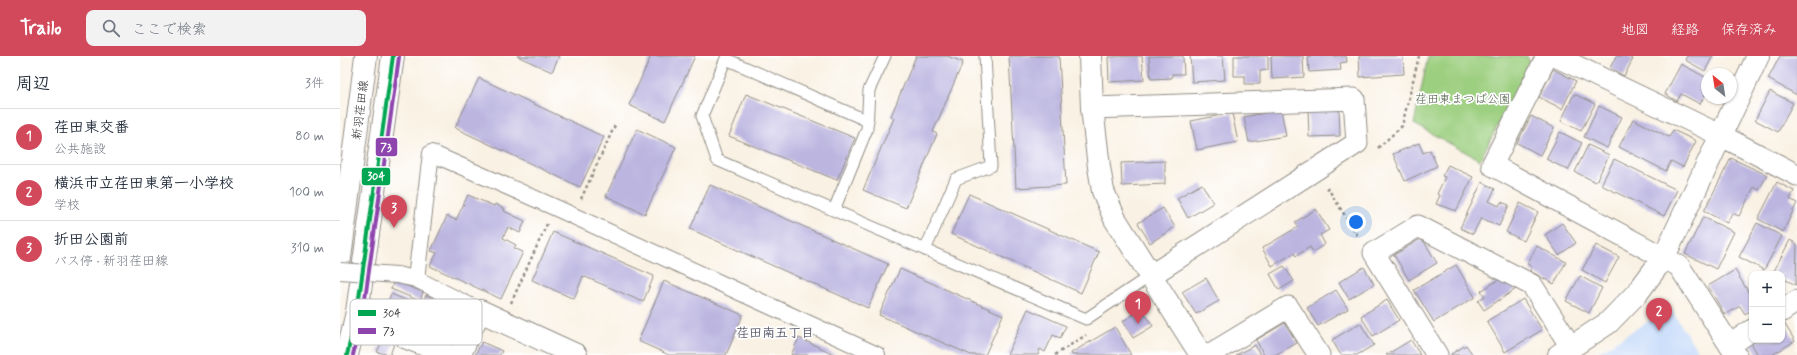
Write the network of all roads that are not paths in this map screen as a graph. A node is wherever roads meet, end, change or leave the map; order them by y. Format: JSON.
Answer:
{"nodes":[{"id":1,"x":366,"y":56,"type":"edge"},
{"id":2,"x":393,"y":56,"type":"edge"},
{"id":3,"x":885,"y":56,"type":"edge"},
{"id":4,"x":985,"y":56,"type":"edge"},
{"id":5,"x":1090,"y":56,"type":"edge"},
{"id":6,"x":1547,"y":56,"type":"edge"},
{"id":7,"x":1555,"y":56,"type":"edge"},
{"id":8,"x":1758,"y":56,"type":"edge"},
{"id":9,"x":727,"y":58,"type":"edge"},
{"id":10,"x":1092,"y":108,"type":"junction"},
{"id":11,"x":868,"y":121,"type":"junction"},
{"id":12,"x":1720,"y":135,"type":"junction"},
{"id":13,"x":1797,"y":175,"type":"edge"},
{"id":14,"x":834,"y":210,"type":"junction"},
{"id":15,"x":925,"y":250,"type":"junction"},
{"id":16,"x":1664,"y":257,"type":"junction"},
{"id":17,"x":340,"y":258,"type":"edge"},
{"id":18,"x":340,"y":271,"type":"edge"},
{"id":19,"x":1150,"y":276,"type":"junction"},
{"id":20,"x":416,"y":279,"type":"junction"},
{"id":21,"x":359,"y":299,"type":"edge"},
{"id":22,"x":456,"y":299,"type":"edge"},
{"id":23,"x":1797,"y":301,"type":"edge"},
{"id":24,"x":1785,"y":308,"type":"edge"},
{"id":25,"x":482,"y":312,"type":"edge"},
{"id":26,"x":1749,"y":333,"type":"edge"},
{"id":27,"x":350,"y":341,"type":"edge"},
{"id":28,"x":424,"y":345,"type":"edge"},
{"id":29,"x":465,"y":345,"type":"edge"},
{"id":30,"x":1733,"y":350,"type":"edge"},
{"id":31,"x":1565,"y":351,"type":"edge"},
{"id":32,"x":347,"y":355,"type":"edge"},
{"id":33,"x":449,"y":355,"type":"edge"},
{"id":34,"x":460,"y":355,"type":"edge"},
{"id":35,"x":576,"y":355,"type":"edge"},
{"id":36,"x":877,"y":355,"type":"edge"},
{"id":37,"x":1201,"y":355,"type":"edge"},
{"id":38,"x":1209,"y":355,"type":"edge"},
{"id":39,"x":1319,"y":355,"type":"edge"},
{"id":40,"x":1437,"y":355,"type":"edge"}],
"edges":[{"from":1,"to":17,"type":"street","name":"新羽荏田線"},
{"from":2,"to":21,"type":"street"},
{"from":3,"to":11,"type":"lane"},
{"from":4,"to":15,"type":"lane"},
{"from":5,"to":10,"type":"street"},
{"from":6,"to":16,"type":"street"},
{"from":7,"to":12,"type":"street"},
{"from":8,"to":12,"type":"street"},
{"from":9,"to":11,"type":"lane"},
{"from":9,"to":14,"type":"lane"},
{"from":10,"to":19,"type":"street"},
{"from":10,"to":19,"type":"street"},
{"from":11,"to":14,"type":"lane"},
{"from":12,"to":13,"type":"street"},
{"from":12,"to":16,"type":"street"},
{"from":14,"to":15,"type":"lane"},
{"from":15,"to":19,"type":"lane"},
{"from":16,"to":30,"type":"street"},
{"from":16,"to":31,"type":"street"},
{"from":18,"to":20,"type":"street","bridge":true},
{"from":19,"to":37,"type":"street"},
{"from":20,"to":22,"type":"street"},
{"from":20,"to":36,"type":"street"},
{"from":23,"to":24,"type":"street"},
{"from":25,"to":35,"type":"street"},
{"from":26,"to":30,"type":"street"},
{"from":27,"to":32,"type":"street"},
{"from":28,"to":33,"type":"street"},
{"from":29,"to":34,"type":"street"},
{"from":31,"to":40,"type":"street"},
{"from":38,"to":39,"type":"street"}]}
